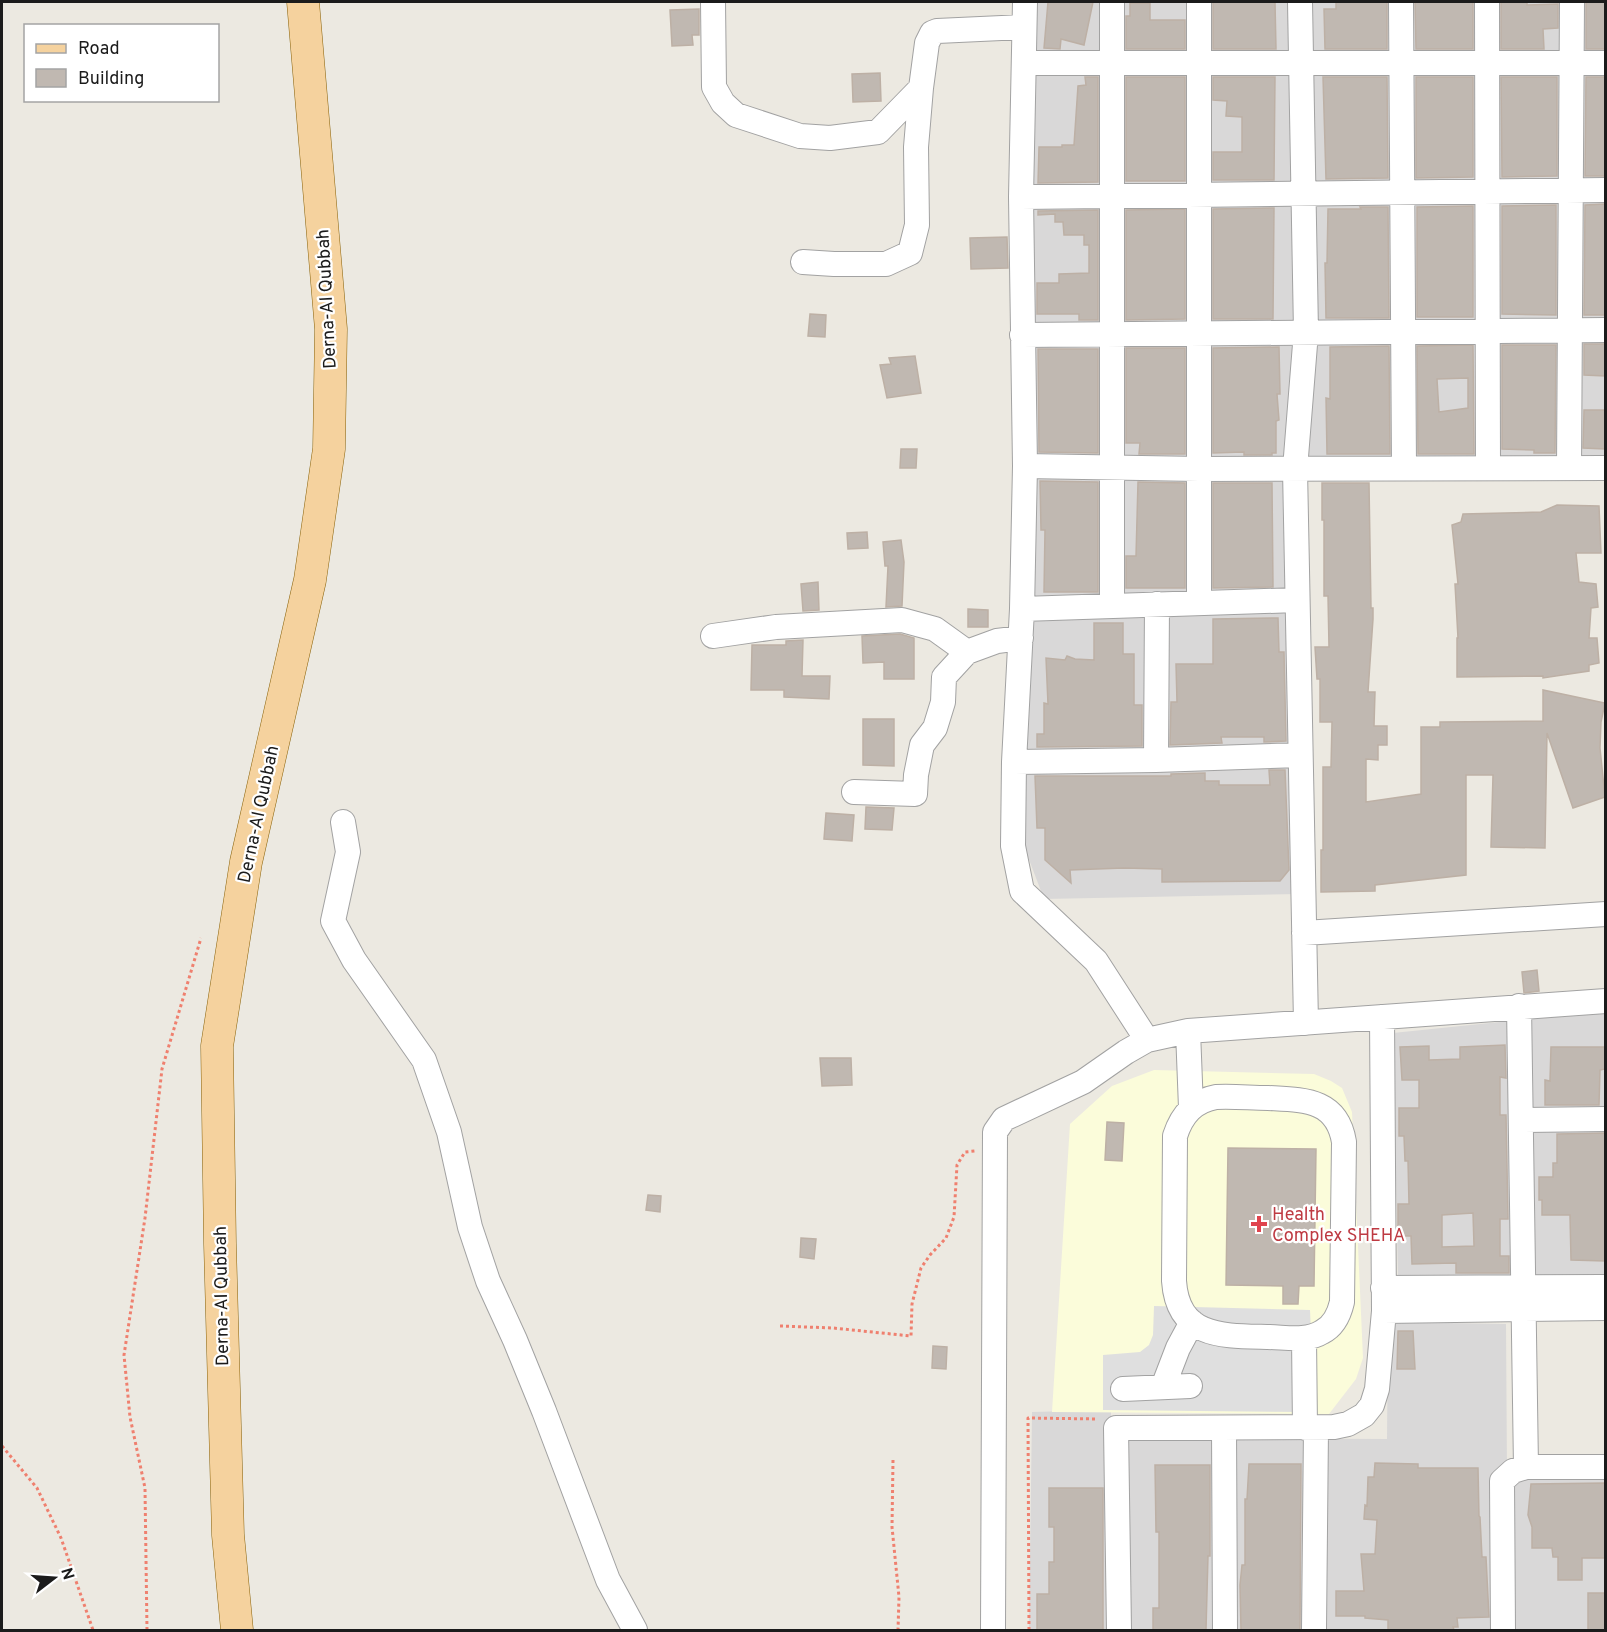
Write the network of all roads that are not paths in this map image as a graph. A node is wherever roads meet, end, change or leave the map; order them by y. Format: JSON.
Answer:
{"nodes":[{"id":1,"x":303,"y":2,"type":"edge"},
{"id":2,"x":713,"y":2,"type":"edge"},
{"id":3,"x":1025,"y":2,"type":"edge"},
{"id":4,"x":1112,"y":2,"type":"edge"},
{"id":5,"x":1200,"y":2,"type":"edge"},
{"id":6,"x":1300,"y":2,"type":"edge"},
{"id":7,"x":1401,"y":2,"type":"edge"},
{"id":8,"x":1487,"y":2,"type":"edge"},
{"id":9,"x":1572,"y":2,"type":"edge"},
{"id":10,"x":1024,"y":27,"type":"junction"},
{"id":11,"x":1024,"y":63,"type":"junction"},
{"id":12,"x":1112,"y":63,"type":"junction"},
{"id":13,"x":1199,"y":63,"type":"junction"},
{"id":14,"x":1301,"y":63,"type":"junction"},
{"id":15,"x":1402,"y":63,"type":"junction"},
{"id":16,"x":1487,"y":63,"type":"junction"},
{"id":17,"x":1571,"y":63,"type":"junction"},
{"id":18,"x":1605,"y":63,"type":"edge"},
{"id":19,"x":921,"y":88,"type":"junction"},
{"id":20,"x":1571,"y":190,"type":"junction"},
{"id":21,"x":1605,"y":190,"type":"edge"},
{"id":22,"x":1487,"y":191,"type":"junction"},
{"id":23,"x":1403,"y":192,"type":"junction"},
{"id":24,"x":1304,"y":194,"type":"junction"},
{"id":25,"x":1200,"y":195,"type":"junction"},
{"id":26,"x":1112,"y":196,"type":"junction"},
{"id":27,"x":1021,"y":197,"type":"junction"},
{"id":28,"x":803,"y":262,"type":"dead end"},
{"id":29,"x":1570,"y":330,"type":"junction"},
{"id":30,"x":1605,"y":330,"type":"edge"},
{"id":31,"x":1488,"y":331,"type":"junction"},
{"id":32,"x":1306,"y":332,"type":"junction"},
{"id":33,"x":1403,"y":332,"type":"junction"},
{"id":34,"x":1200,"y":333,"type":"junction"},
{"id":35,"x":1112,"y":334,"type":"junction"},
{"id":36,"x":1022,"y":335,"type":"junction"},
{"id":37,"x":1024,"y":466,"type":"junction"},
{"id":38,"x":1112,"y":468,"type":"junction"},
{"id":39,"x":1404,"y":468,"type":"junction"},
{"id":40,"x":1488,"y":468,"type":"junction"},
{"id":41,"x":1569,"y":468,"type":"junction"},
{"id":42,"x":1605,"y":468,"type":"edge"},
{"id":43,"x":1199,"y":469,"type":"junction"},
{"id":44,"x":1295,"y":469,"type":"junction"},
{"id":45,"x":1297,"y":600,"type":"junction"},
{"id":46,"x":1199,"y":603,"type":"junction"},
{"id":47,"x":1157,"y":604,"type":"junction"},
{"id":48,"x":1112,"y":606,"type":"junction"},
{"id":49,"x":1022,"y":609,"type":"junction"},
{"id":50,"x":713,"y":636,"type":"dead end"},
{"id":51,"x":1021,"y":638,"type":"junction"},
{"id":52,"x":967,"y":652,"type":"junction"},
{"id":53,"x":1300,"y":755,"type":"junction"},
{"id":54,"x":1156,"y":760,"type":"junction"},
{"id":55,"x":1014,"y":762,"type":"junction"},
{"id":56,"x":854,"y":792,"type":"dead end"},
{"id":57,"x":342,"y":822,"type":"dead end"},
{"id":58,"x":1605,"y":914,"type":"edge"},
{"id":59,"x":1304,"y":933,"type":"junction"},
{"id":60,"x":1605,"y":1001,"type":"edge"},
{"id":61,"x":1519,"y":1006,"type":"junction"},
{"id":62,"x":1382,"y":1017,"type":"junction"},
{"id":63,"x":1306,"y":1023,"type":"junction"},
{"id":64,"x":1188,"y":1031,"type":"junction"},
{"id":65,"x":1147,"y":1040,"type":"junction"},
{"id":66,"x":1191,"y":1108,"type":"junction"},
{"id":67,"x":1605,"y":1119,"type":"edge"},
{"id":68,"x":1521,"y":1120,"type":"junction"},
{"id":69,"x":1605,"y":1287,"type":"edge"},
{"id":70,"x":1524,"y":1298,"type":"junction"},
{"id":71,"x":1383,"y":1300,"type":"junction"},
{"id":72,"x":1605,"y":1308,"type":"edge"},
{"id":73,"x":1192,"y":1322,"type":"junction"},
{"id":74,"x":1304,"y":1338,"type":"junction"},
{"id":75,"x":1190,"y":1386,"type":"dead end"},
{"id":76,"x":1163,"y":1387,"type":"junction"},
{"id":77,"x":1123,"y":1389,"type":"dead end"},
{"id":78,"x":1224,"y":1428,"type":"junction"},
{"id":79,"x":1311,"y":1428,"type":"junction"},
{"id":80,"x":1526,"y":1467,"type":"junction"},
{"id":81,"x":1605,"y":1467,"type":"edge"},
{"id":82,"x":237,"y":1630,"type":"edge"},
{"id":83,"x":635,"y":1630,"type":"edge"},
{"id":84,"x":993,"y":1630,"type":"edge"},
{"id":85,"x":1119,"y":1630,"type":"edge"},
{"id":86,"x":1226,"y":1630,"type":"edge"},
{"id":87,"x":1314,"y":1630,"type":"edge"},
{"id":88,"x":1503,"y":1630,"type":"edge"}],
"edges":[{"from":1,"to":82,"type":"main road","name":"Derna-Al Qubbah"},
{"from":2,"to":19,"type":"street"},
{"from":3,"to":10,"type":"street"},
{"from":4,"to":12,"type":"street"},
{"from":5,"to":13,"type":"street"},
{"from":6,"to":14,"type":"street"},
{"from":7,"to":15,"type":"street"},
{"from":8,"to":16,"type":"street"},
{"from":9,"to":17,"type":"street"},
{"from":10,"to":11,"type":"street"},
{"from":10,"to":19,"type":"street"},
{"from":11,"to":12,"type":"street"},
{"from":11,"to":27,"type":"street"},
{"from":12,"to":13,"type":"street"},
{"from":12,"to":26,"type":"street"},
{"from":13,"to":14,"type":"street"},
{"from":13,"to":25,"type":"street"},
{"from":14,"to":15,"type":"street"},
{"from":14,"to":24,"type":"street"},
{"from":15,"to":16,"type":"street"},
{"from":15,"to":23,"type":"street"},
{"from":16,"to":17,"type":"street"},
{"from":16,"to":22,"type":"street"},
{"from":17,"to":18,"type":"street"},
{"from":17,"to":20,"type":"street"},
{"from":19,"to":28,"type":"street"},
{"from":20,"to":21,"type":"street"},
{"from":20,"to":22,"type":"street"},
{"from":20,"to":29,"type":"street"},
{"from":22,"to":23,"type":"street"},
{"from":22,"to":31,"type":"street"},
{"from":23,"to":24,"type":"street"},
{"from":23,"to":33,"type":"street"},
{"from":24,"to":25,"type":"street"},
{"from":24,"to":32,"type":"street"},
{"from":25,"to":26,"type":"street"},
{"from":25,"to":34,"type":"street"},
{"from":26,"to":27,"type":"street"},
{"from":26,"to":35,"type":"street"},
{"from":27,"to":36,"type":"street"},
{"from":29,"to":30,"type":"street"},
{"from":29,"to":31,"type":"street"},
{"from":29,"to":41,"type":"street"},
{"from":31,"to":33,"type":"street"},
{"from":31,"to":40,"type":"street"},
{"from":32,"to":33,"type":"street"},
{"from":32,"to":34,"type":"street"},
{"from":32,"to":44,"type":"street"},
{"from":33,"to":39,"type":"street"},
{"from":34,"to":35,"type":"street"},
{"from":34,"to":43,"type":"street"},
{"from":35,"to":36,"type":"street"},
{"from":35,"to":38,"type":"street"},
{"from":36,"to":37,"type":"street"},
{"from":37,"to":38,"type":"street"},
{"from":37,"to":49,"type":"street"},
{"from":38,"to":43,"type":"street"},
{"from":38,"to":48,"type":"street"},
{"from":39,"to":40,"type":"street"},
{"from":39,"to":44,"type":"street"},
{"from":40,"to":41,"type":"street"},
{"from":41,"to":42,"type":"street"},
{"from":43,"to":44,"type":"street"},
{"from":43,"to":46,"type":"street"},
{"from":44,"to":45,"type":"street"},
{"from":45,"to":46,"type":"street"},
{"from":45,"to":53,"type":"street"},
{"from":46,"to":47,"type":"street"},
{"from":47,"to":48,"type":"street"},
{"from":47,"to":54,"type":"street"},
{"from":48,"to":49,"type":"street"},
{"from":49,"to":51,"type":"street"},
{"from":50,"to":52,"type":"street"},
{"from":51,"to":52,"type":"street"},
{"from":51,"to":55,"type":"street"},
{"from":52,"to":56,"type":"street"},
{"from":53,"to":54,"type":"street"},
{"from":53,"to":59,"type":"street"},
{"from":54,"to":55,"type":"street"},
{"from":55,"to":65,"type":"street"},
{"from":57,"to":83,"type":"street"},
{"from":58,"to":59,"type":"street"},
{"from":59,"to":63,"type":"street"},
{"from":60,"to":61,"type":"street"},
{"from":61,"to":62,"type":"street"},
{"from":61,"to":68,"type":"street"},
{"from":62,"to":63,"type":"street"},
{"from":62,"to":71,"type":"street"},
{"from":63,"to":64,"type":"street"},
{"from":64,"to":65,"type":"street"},
{"from":64,"to":66,"type":"street"},
{"from":65,"to":84,"type":"street"},
{"from":66,"to":73,"type":"street"},
{"from":66,"to":74,"type":"street"},
{"from":67,"to":68,"type":"street"},
{"from":68,"to":70,"type":"street"},
{"from":69,"to":70,"type":"street"},
{"from":70,"to":71,"type":"street"},
{"from":70,"to":72,"type":"street"},
{"from":70,"to":80,"type":"street"},
{"from":71,"to":79,"type":"street"},
{"from":73,"to":74,"type":"street"},
{"from":73,"to":76,"type":"street"},
{"from":74,"to":79,"type":"street"},
{"from":75,"to":76,"type":"street"},
{"from":76,"to":77,"type":"street"},
{"from":78,"to":79,"type":"street"},
{"from":78,"to":85,"type":"street"},
{"from":78,"to":86,"type":"street"},
{"from":79,"to":87,"type":"street"},
{"from":80,"to":81,"type":"street"},
{"from":80,"to":88,"type":"street"}]}
